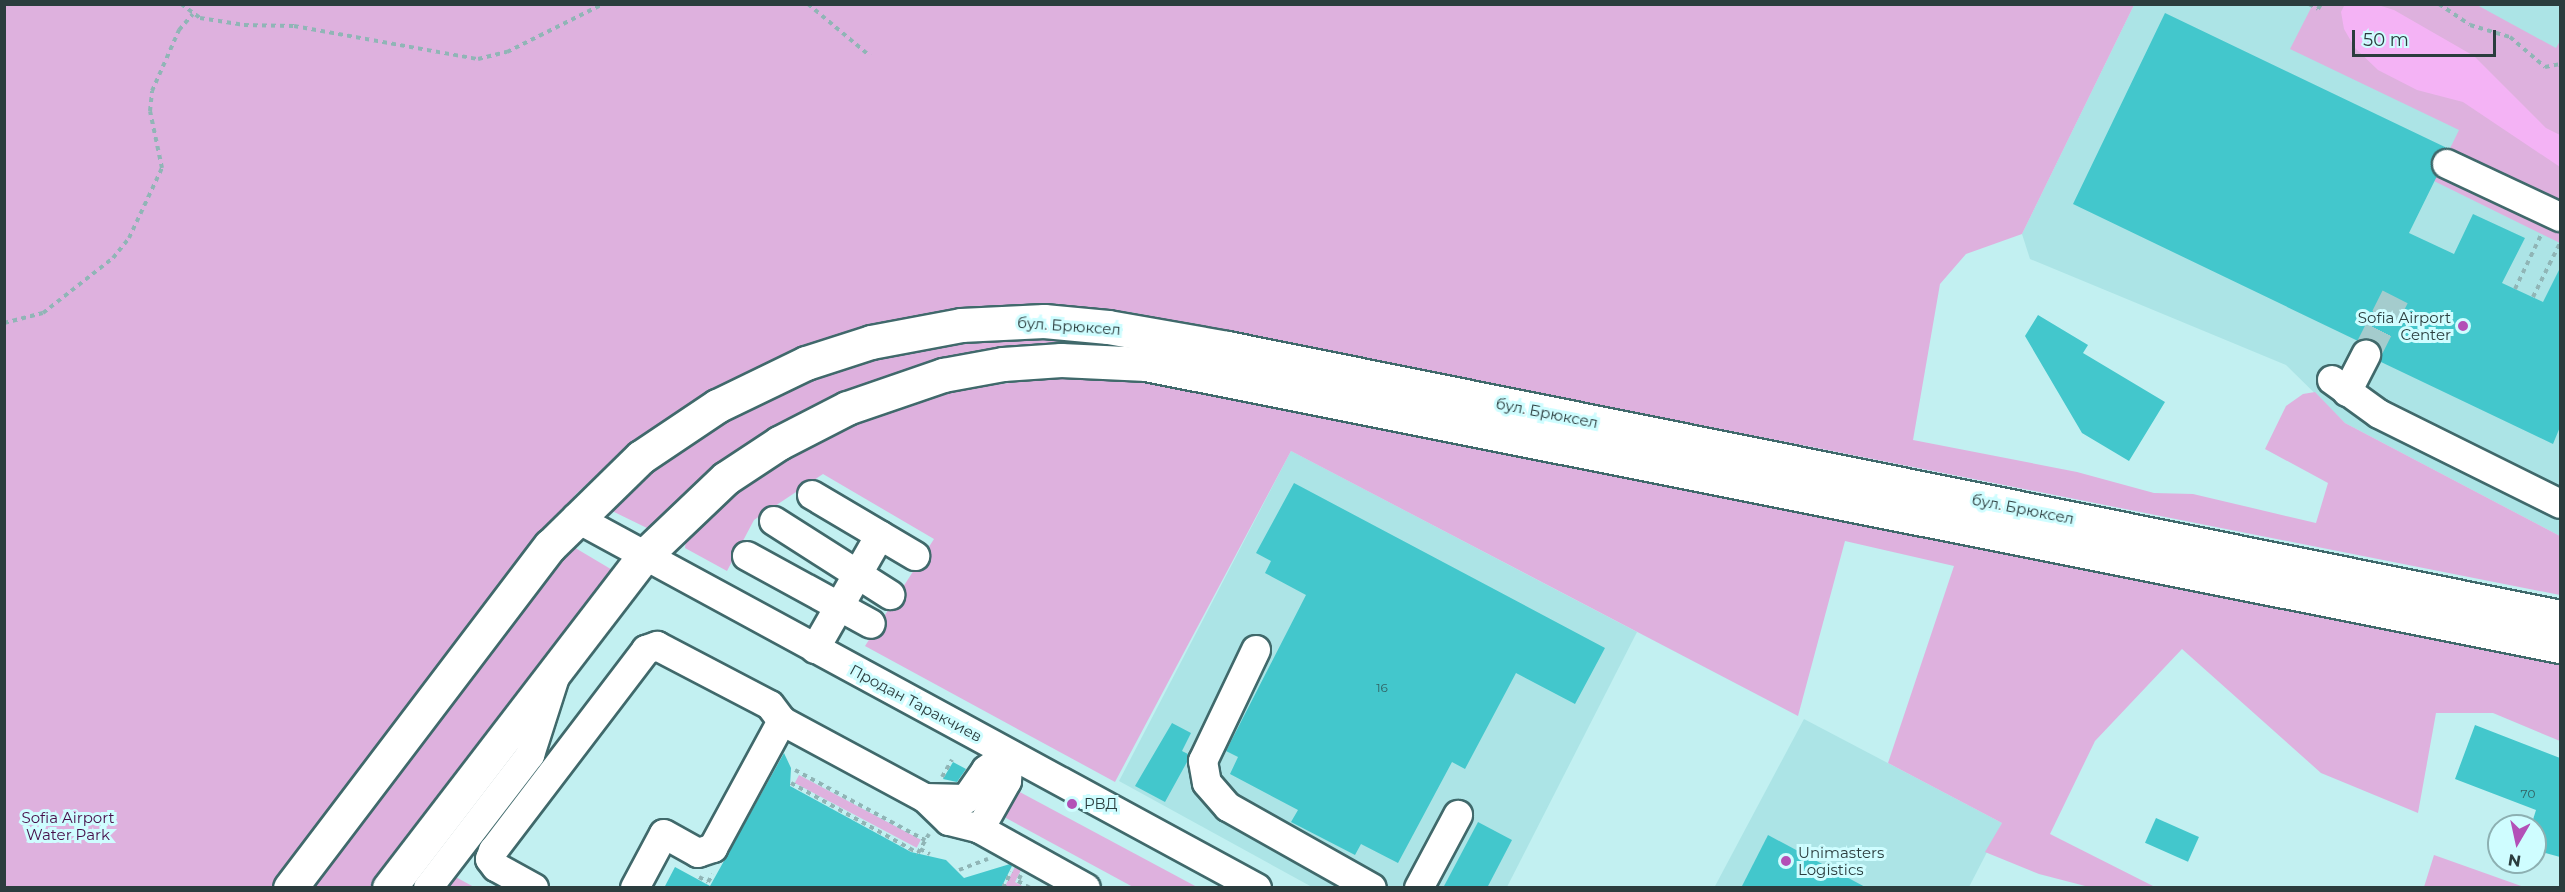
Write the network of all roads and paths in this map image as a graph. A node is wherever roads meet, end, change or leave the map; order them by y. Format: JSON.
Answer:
{"nodes":[{"id":1,"x":181,"y":4,"type":"edge"},
{"id":2,"x":603,"y":4,"type":"edge"},
{"id":3,"x":808,"y":4,"type":"edge"},
{"id":4,"x":2309,"y":4,"type":"edge"},
{"id":5,"x":2320,"y":4,"type":"edge"},
{"id":6,"x":2439,"y":4,"type":"edge"},
{"id":7,"x":193,"y":14,"type":"junction"},
{"id":8,"x":870,"y":56,"type":"dead end"},
{"id":9,"x":2560,"y":64,"type":"edge"},
{"id":10,"x":2447,"y":164,"type":"dead end"},
{"id":11,"x":2556,"y":215,"type":"edge"},
{"id":12,"x":2560,"y":243,"type":"edge"},
{"id":13,"x":2514,"y":289,"type":"dead end"},
{"id":14,"x":2533,"y":297,"type":"dead end"},
{"id":15,"x":4,"y":323,"type":"edge"},
{"id":16,"x":2366,"y":355,"type":"tunnel mouth"},
{"id":17,"x":812,"y":495,"type":"dead end"},
{"id":18,"x":2560,"y":504,"type":"edge"},
{"id":19,"x":576,"y":518,"type":"junction"},
{"id":20,"x":774,"y":521,"type":"dead end"},
{"id":21,"x":2052,"y":530,"type":"junction"},
{"id":22,"x":880,"y":535,"type":"junction"},
{"id":23,"x":644,"y":556,"type":"junction"},
{"id":24,"x":747,"y":556,"type":"dead end"},
{"id":25,"x":915,"y":556,"type":"dead end"},
{"id":26,"x":857,"y":574,"type":"junction"},
{"id":27,"x":890,"y":594,"type":"dead end"},
{"id":28,"x":839,"y":606,"type":"junction"},
{"id":29,"x":2560,"y":617,"type":"edge"},
{"id":30,"x":871,"y":624,"type":"dead end"},
{"id":31,"x":2560,"y":646,"type":"edge"},
{"id":32,"x":815,"y":649,"type":"junction"},
{"id":33,"x":1256,"y":650,"type":"dead end"},
{"id":34,"x":560,"y":662,"type":"junction"},
{"id":35,"x":782,"y":721,"type":"junction"},
{"id":36,"x":1009,"y":754,"type":"junction"},
{"id":37,"x":952,"y":760,"type":"dead end"},
{"id":38,"x":795,"y":770,"type":"dead end"},
{"id":39,"x":791,"y":783,"type":"dead end"},
{"id":40,"x":933,"y":789,"type":"junction"},
{"id":41,"x":1458,"y":815,"type":"dead end"},
{"id":42,"x":980,"y":830,"type":"junction"},
{"id":43,"x":920,"y":849,"type":"junction"},
{"id":44,"x":930,"y":855,"type":"dead end"},
{"id":45,"x":1016,"y":862,"type":"dead end"},
{"id":46,"x":713,"y":872,"type":"dead end"},
{"id":47,"x":708,"y":882,"type":"dead end"},
{"id":48,"x":290,"y":888,"type":"edge"},
{"id":49,"x":389,"y":888,"type":"edge"},
{"id":50,"x":428,"y":888,"type":"edge"},
{"id":51,"x":534,"y":888,"type":"edge"},
{"id":52,"x":635,"y":888,"type":"edge"},
{"id":53,"x":1003,"y":888,"type":"edge"},
{"id":54,"x":1086,"y":888,"type":"edge"},
{"id":55,"x":1257,"y":888,"type":"edge"},
{"id":56,"x":1372,"y":888,"type":"edge"},
{"id":57,"x":1419,"y":888,"type":"edge"}],
"edges":[{"from":1,"to":7,"type":"path"},
{"from":2,"to":7,"type":"path"},
{"from":3,"to":8,"type":"path"},
{"from":4,"to":5,"type":"path"},
{"from":6,"to":9,"type":"path"},
{"from":7,"to":15,"type":"path"},
{"from":10,"to":11,"type":"street"},
{"from":11,"to":13,"type":"path"},
{"from":12,"to":14,"type":"path"},
{"from":16,"to":18,"type":"street"},
{"from":17,"to":22,"type":"street"},
{"from":19,"to":21,"type":"main road","name":"бул. Брюксел"},
{"from":19,"to":23,"type":"street","name":"Продан Таракчиев"},
{"from":19,"to":48,"type":"main road","name":"бул. Брюксел"},
{"from":20,"to":26,"type":"street"},
{"from":21,"to":23,"type":"main road","name":"бул. Брюксел"},
{"from":21,"to":29,"type":"main road","name":"бул. Брюксел"},
{"from":21,"to":31,"type":"main road","name":"бул. Брюксел"},
{"from":22,"to":25,"type":"street"},
{"from":22,"to":26,"type":"street"},
{"from":23,"to":32,"type":"street","name":"Продан Таракчиев"},
{"from":23,"to":34,"type":"main road","name":"бул. Брюксел"},
{"from":24,"to":28,"type":"street"},
{"from":26,"to":27,"type":"street"},
{"from":26,"to":28,"type":"street"},
{"from":28,"to":30,"type":"street"},
{"from":28,"to":32,"type":"street"},
{"from":32,"to":36,"type":"street","name":"Продан Таракчиев"},
{"from":33,"to":56,"type":"street"},
{"from":34,"to":49,"type":"main road","name":"бул. Брюксел"},
{"from":34,"to":50,"type":"street"},
{"from":35,"to":40,"type":"street"},
{"from":35,"to":51,"type":"street"},
{"from":35,"to":52,"type":"street"},
{"from":36,"to":40,"type":"street"},
{"from":36,"to":42,"type":"street"},
{"from":36,"to":55,"type":"street","name":"Продан Таракчиев"},
{"from":37,"to":40,"type":"path"},
{"from":38,"to":43,"type":"path"},
{"from":39,"to":43,"type":"path"},
{"from":40,"to":42,"type":"street"},
{"from":41,"to":57,"type":"street"},
{"from":42,"to":54,"type":"street"},
{"from":43,"to":44,"type":"path"},
{"from":45,"to":53,"type":"path"},
{"from":46,"to":47,"type":"path"}]}
